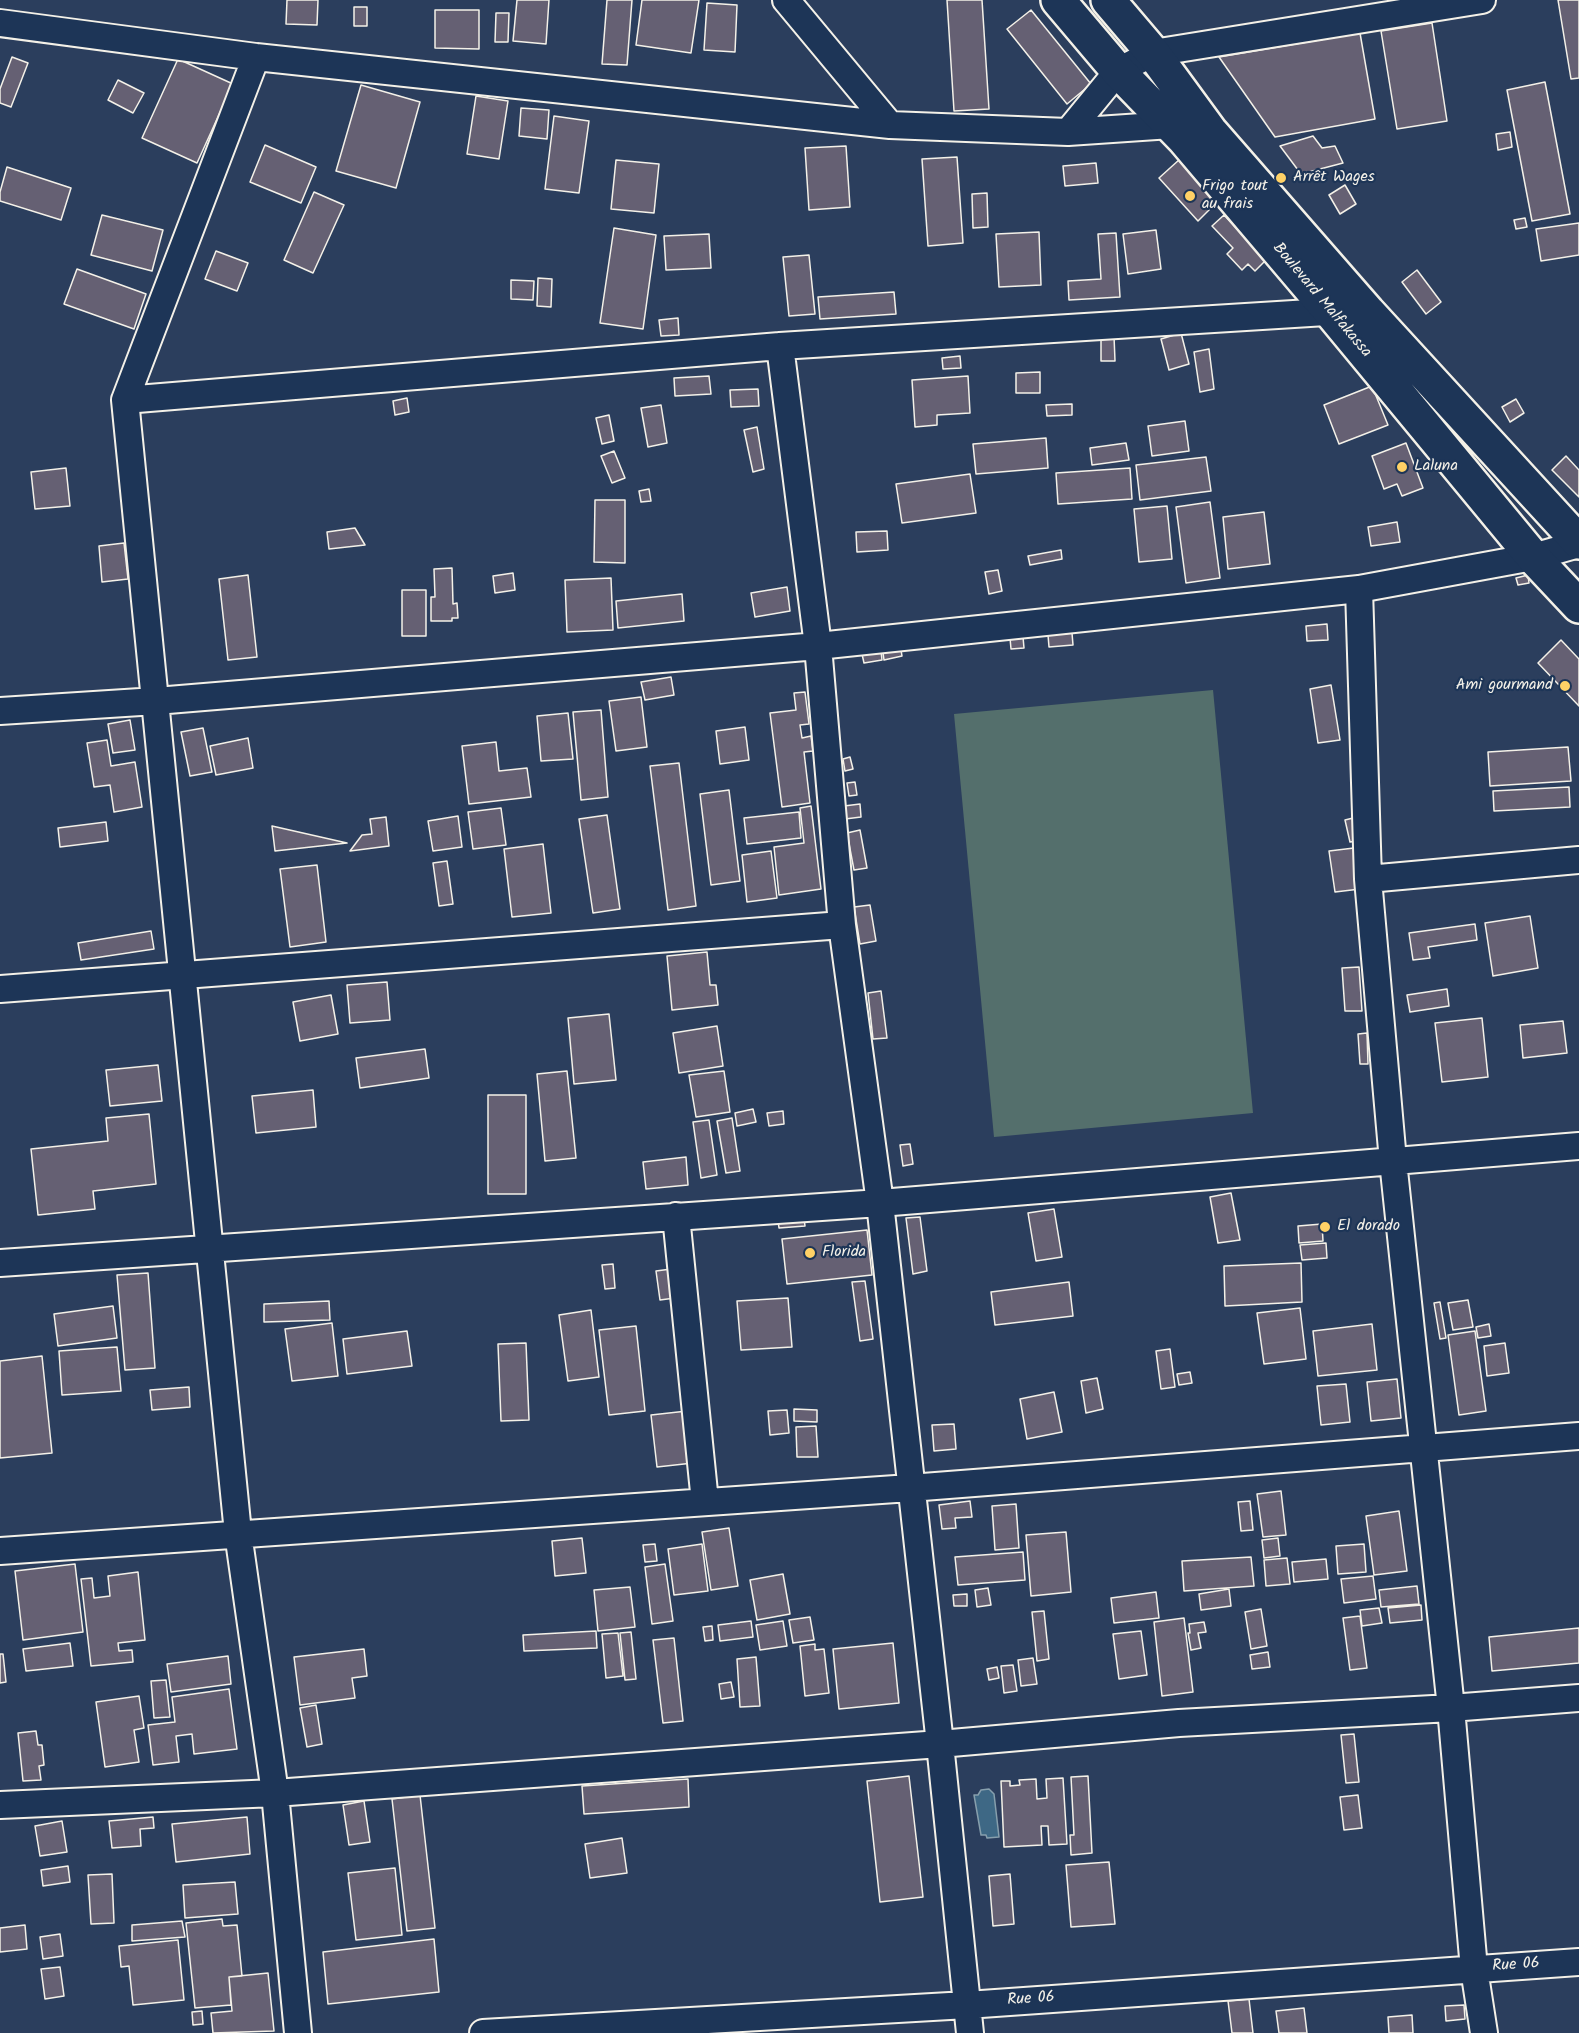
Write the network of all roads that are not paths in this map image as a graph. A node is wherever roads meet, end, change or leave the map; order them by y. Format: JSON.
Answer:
{"nodes":[{"id":1,"x":786,"y":0,"type":"edge"},
{"id":2,"x":1058,"y":0,"type":"edge"},
{"id":3,"x":1108,"y":0,"type":"edge"},
{"id":4,"x":1482,"y":0,"type":"edge"},
{"id":5,"x":0,"y":23,"type":"edge"},
{"id":6,"x":1153,"y":53,"type":"junction"},
{"id":7,"x":256,"y":57,"type":"junction"},
{"id":8,"x":1118,"y":71,"type":"junction"},
{"id":9,"x":890,"y":125,"type":"junction"},
{"id":10,"x":1171,"y":125,"type":"junction"},
{"id":11,"x":1210,"y":131,"type":"junction"},
{"id":12,"x":1068,"y":132,"type":"junction"},
{"id":13,"x":1329,"y":310,"type":"junction"},
{"id":14,"x":1368,"y":312,"type":"junction"},
{"id":15,"x":780,"y":346,"type":"junction"},
{"id":16,"x":125,"y":399,"type":"junction"},
{"id":17,"x":1579,"y":543,"type":"edge"},
{"id":18,"x":1533,"y":557,"type":"junction"},
{"id":19,"x":1359,"y":589,"type":"junction"},
{"id":20,"x":1579,"y":606,"type":"edge"},
{"id":21,"x":819,"y":646,"type":"junction"},
{"id":22,"x":156,"y":701,"type":"junction"},
{"id":23,"x":0,"y":711,"type":"edge"},
{"id":24,"x":1579,"y":860,"type":"edge"},
{"id":25,"x":1368,"y":879,"type":"junction"},
{"id":26,"x":842,"y":925,"type":"junction"},
{"id":27,"x":183,"y":976,"type":"junction"},
{"id":28,"x":0,"y":989,"type":"edge"},
{"id":29,"x":1579,"y":1146,"type":"edge"},
{"id":30,"x":1394,"y":1161,"type":"junction"},
{"id":31,"x":880,"y":1203,"type":"junction"},
{"id":32,"x":676,"y":1216,"type":"junction"},
{"id":33,"x":210,"y":1247,"type":"junction"},
{"id":34,"x":0,"y":1263,"type":"edge"},
{"id":35,"x":1579,"y":1436,"type":"edge"},
{"id":36,"x":1425,"y":1450,"type":"junction"},
{"id":37,"x":910,"y":1488,"type":"junction"},
{"id":38,"x":705,"y":1502,"type":"junction"},
{"id":39,"x":238,"y":1533,"type":"junction"},
{"id":40,"x":0,"y":1551,"type":"edge"},
{"id":41,"x":1579,"y":1698,"type":"edge"},
{"id":42,"x":1451,"y":1708,"type":"junction"},
{"id":43,"x":940,"y":1744,"type":"junction"},
{"id":44,"x":275,"y":1793,"type":"junction"},
{"id":45,"x":0,"y":1805,"type":"edge"},
{"id":46,"x":1579,"y":1962,"type":"edge"},
{"id":47,"x":1474,"y":1969,"type":"junction"},
{"id":48,"x":967,"y":2005,"type":"junction"},
{"id":49,"x":298,"y":2033,"type":"edge"},
{"id":50,"x":483,"y":2033,"type":"edge"},
{"id":51,"x":970,"y":2033,"type":"edge"},
{"id":52,"x":1484,"y":2033,"type":"edge"}],
"edges":[{"from":1,"to":9,"type":"street"},
{"from":2,"to":8,"type":"main road","name":"Boulevard Malfakassa"},
{"from":3,"to":6,"type":"main road","name":"Boulevard Malfakassa"},
{"from":4,"to":6,"type":"street"},
{"from":5,"to":7,"type":"street"},
{"from":6,"to":8,"type":"street"},
{"from":6,"to":11,"type":"main road","name":"Boulevard Malfakassa"},
{"from":7,"to":9,"type":"street"},
{"from":7,"to":16,"type":"street"},
{"from":8,"to":10,"type":"main road","name":"Boulevard Malfakassa"},
{"from":8,"to":12,"type":"street"},
{"from":9,"to":12,"type":"street"},
{"from":10,"to":11,"type":"street"},
{"from":10,"to":12,"type":"street"},
{"from":10,"to":13,"type":"main road","name":"Boulevard Malfakassa"},
{"from":11,"to":14,"type":"main road","name":"Boulevard Malfakassa"},
{"from":13,"to":14,"type":"street"},
{"from":13,"to":15,"type":"street"},
{"from":13,"to":18,"type":"main road","name":"Boulevard Malfakassa"},
{"from":14,"to":17,"type":"main road","name":"Boulevard Malfakassa"},
{"from":15,"to":16,"type":"street"},
{"from":15,"to":21,"type":"street"},
{"from":16,"to":22,"type":"street"},
{"from":17,"to":18,"type":"street"},
{"from":18,"to":19,"type":"street"},
{"from":18,"to":20,"type":"main road","name":"Boulevard Malfakassa"},
{"from":19,"to":21,"type":"street"},
{"from":19,"to":25,"type":"street"},
{"from":21,"to":22,"type":"street"},
{"from":21,"to":26,"type":"street"},
{"from":22,"to":23,"type":"street"},
{"from":22,"to":27,"type":"street"},
{"from":24,"to":25,"type":"street"},
{"from":25,"to":30,"type":"street"},
{"from":26,"to":27,"type":"street"},
{"from":26,"to":31,"type":"street"},
{"from":27,"to":28,"type":"street"},
{"from":27,"to":33,"type":"street"},
{"from":29,"to":30,"type":"street"},
{"from":30,"to":31,"type":"street"},
{"from":30,"to":36,"type":"street"},
{"from":31,"to":32,"type":"street"},
{"from":31,"to":37,"type":"street"},
{"from":32,"to":33,"type":"street"},
{"from":32,"to":38,"type":"street"},
{"from":33,"to":34,"type":"street"},
{"from":33,"to":39,"type":"street"},
{"from":35,"to":36,"type":"street"},
{"from":36,"to":37,"type":"street"},
{"from":36,"to":42,"type":"street"},
{"from":37,"to":38,"type":"street"},
{"from":37,"to":43,"type":"street"},
{"from":38,"to":39,"type":"street"},
{"from":39,"to":40,"type":"street"},
{"from":39,"to":44,"type":"street"},
{"from":41,"to":42,"type":"street"},
{"from":42,"to":43,"type":"street"},
{"from":42,"to":47,"type":"street"},
{"from":43,"to":44,"type":"street"},
{"from":43,"to":48,"type":"street"},
{"from":44,"to":45,"type":"street"},
{"from":44,"to":49,"type":"street"},
{"from":46,"to":47,"type":"street","name":"Rue 06"},
{"from":47,"to":48,"type":"street","name":"Rue 06"},
{"from":47,"to":52,"type":"street"},
{"from":48,"to":50,"type":"street","name":"Rue 06"},
{"from":48,"to":51,"type":"street"}]}
